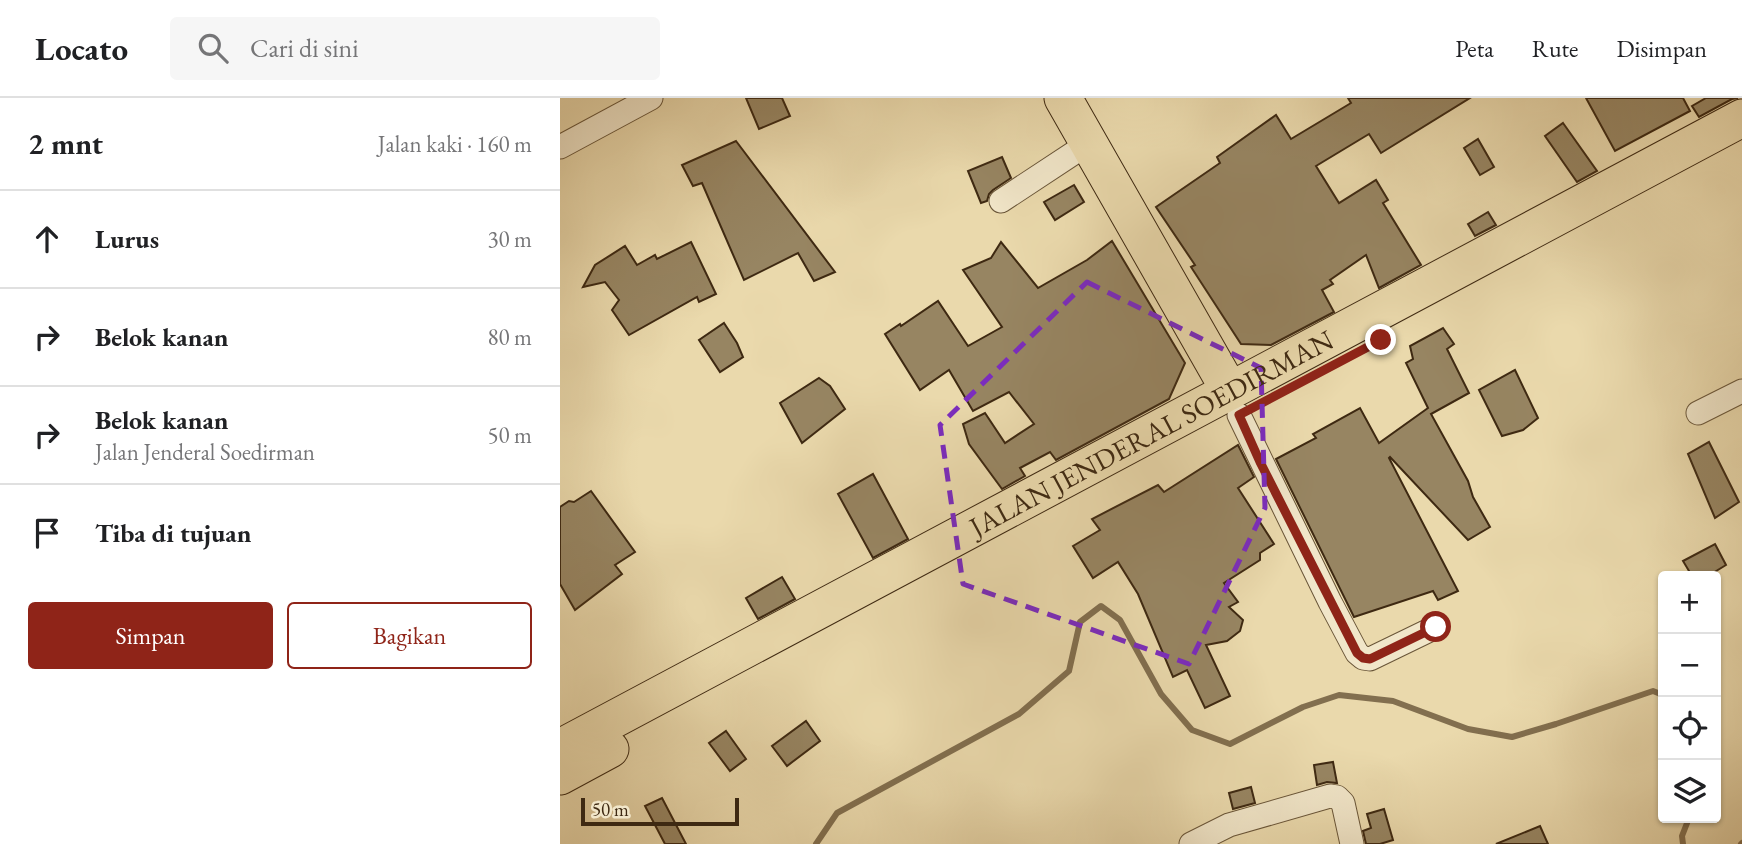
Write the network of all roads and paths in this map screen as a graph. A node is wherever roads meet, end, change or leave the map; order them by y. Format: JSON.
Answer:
{"nodes":[{"id":1,"x":651,"y":98,"type":"edge"},
{"id":2,"x":1063,"y":98,"type":"edge"},
{"id":3,"x":1742,"y":118,"type":"edge"},
{"id":4,"x":1088,"y":143,"type":"junction"},
{"id":5,"x":560,"y":147,"type":"edge"},
{"id":6,"x":1742,"y":147,"type":"edge"},
{"id":7,"x":1001,"y":201,"type":"dead end"},
{"id":8,"x":1742,"y":391,"type":"edge"},
{"id":9,"x":1234,"y":403,"type":"junction"},
{"id":10,"x":1698,"y":413,"type":"dead end"},
{"id":11,"x":1436,"y":627,"type":"dead end"},
{"id":12,"x":560,"y":748,"type":"edge"},
{"id":13,"x":560,"y":776,"type":"edge"},
{"id":14,"x":1231,"y":834,"type":"edge"},
{"id":15,"x":1191,"y":844,"type":"edge"},
{"id":16,"x":1352,"y":844,"type":"edge"}],
"edges":[{"from":1,"to":5,"type":"street"},
{"from":2,"to":4,"type":"main road"},
{"from":3,"to":9,"type":"main road","name":"JALAN JENDERAL SOEDIRMAN"},
{"from":4,"to":7,"type":"street"},
{"from":4,"to":9,"type":"main road"},
{"from":6,"to":9,"type":"main road","name":"JALAN JENDERAL SOEDIRMAN"},
{"from":8,"to":10,"type":"street"},
{"from":9,"to":11,"type":"street"},
{"from":9,"to":12,"type":"main road","name":"JALAN JENDERAL SOEDIRMAN"},
{"from":9,"to":13,"type":"main road","name":"JALAN JENDERAL SOEDIRMAN"},
{"from":14,"to":15,"type":"street"},
{"from":14,"to":16,"type":"street"}]}
